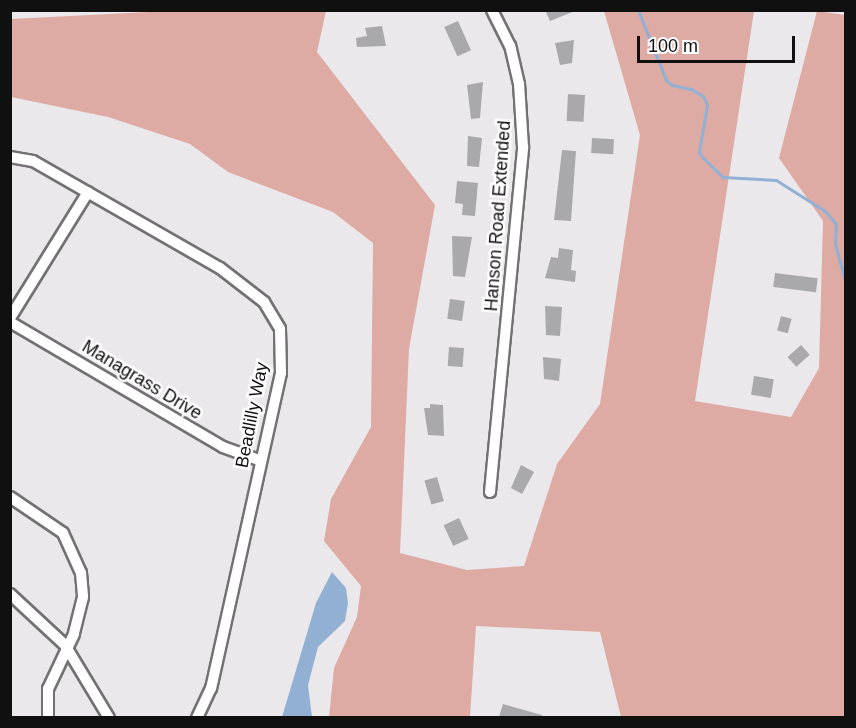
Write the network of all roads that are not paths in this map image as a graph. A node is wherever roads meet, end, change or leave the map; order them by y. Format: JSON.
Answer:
{"nodes":[{"id":1,"x":492,"y":10,"type":"edge"},
{"id":2,"x":10,"y":157,"type":"edge"},
{"id":3,"x":88,"y":192,"type":"junction"},
{"id":4,"x":10,"y":320,"type":"edge"},
{"id":5,"x":259,"y":460,"type":"junction"},
{"id":6,"x":490,"y":492,"type":"dead end"},
{"id":7,"x":10,"y":497,"type":"edge"},
{"id":8,"x":10,"y":594,"type":"edge"},
{"id":9,"x":65,"y":645,"type":"junction"},
{"id":10,"x":48,"y":717,"type":"edge"},
{"id":11,"x":109,"y":717,"type":"edge"},
{"id":12,"x":197,"y":717,"type":"edge"}],
"edges":[{"from":1,"to":6,"type":"street","name":"Hanson Road Extended"},
{"from":2,"to":3,"type":"street","name":"Beadlilly Way"},
{"from":3,"to":4,"type":"street"},
{"from":3,"to":5,"type":"street","name":"Beadlilly Way"},
{"from":4,"to":5,"type":"street","name":"Managrass Drive"},
{"from":5,"to":12,"type":"street","name":"Beadlilly Way"},
{"from":7,"to":9,"type":"street"},
{"from":8,"to":9,"type":"street"},
{"from":9,"to":10,"type":"street"},
{"from":9,"to":11,"type":"street"}]}
